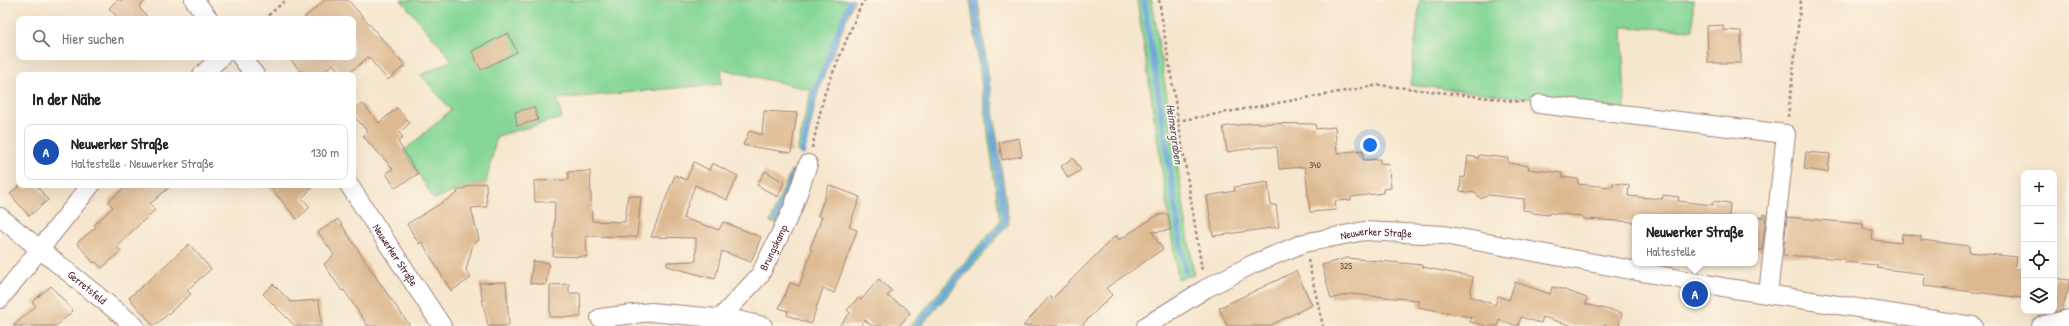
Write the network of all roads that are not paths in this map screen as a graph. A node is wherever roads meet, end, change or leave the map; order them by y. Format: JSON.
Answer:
{"nodes":[{"id":1,"x":194,"y":0,"type":"edge"},
{"id":2,"x":207,"y":16,"type":"edge"},
{"id":3,"x":218,"y":60,"type":"edge"},
{"id":4,"x":243,"y":60,"type":"edge"},
{"id":5,"x":205,"y":72,"type":"edge"},
{"id":6,"x":253,"y":72,"type":"edge"},
{"id":7,"x":1539,"y":104,"type":"road end"},
{"id":8,"x":808,"y":164,"type":"road end"},
{"id":9,"x":89,"y":188,"type":"edge"},
{"id":10,"x":351,"y":188,"type":"edge"},
{"id":11,"x":0,"y":218,"type":"edge"},
{"id":12,"x":39,"y":250,"type":"junction"},
{"id":13,"x":1768,"y":294,"type":"junction"},
{"id":14,"x":0,"y":299,"type":"edge"},
{"id":15,"x":600,"y":318,"type":"dead end"},
{"id":16,"x":2069,"y":319,"type":"edge"},
{"id":17,"x":716,"y":322,"type":"edge"},
{"id":18,"x":135,"y":326,"type":"edge"},
{"id":19,"x":442,"y":326,"type":"edge"},
{"id":20,"x":763,"y":326,"type":"edge"},
{"id":21,"x":1146,"y":326,"type":"edge"},
{"id":22,"x":1973,"y":326,"type":"edge"},
{"id":23,"x":2041,"y":326,"type":"edge"}],
"edges":[{"from":1,"to":2,"type":"street"},
{"from":3,"to":5,"type":"street"},
{"from":4,"to":6,"type":"street"},
{"from":7,"to":13,"type":"street"},
{"from":8,"to":17,"type":"street","name":"Brungskamp"},
{"from":9,"to":12,"type":"street"},
{"from":10,"to":19,"type":"street","name":"Neuwerker Straße"},
{"from":11,"to":12,"type":"street","name":"Gerretsfeld"},
{"from":12,"to":14,"type":"street"},
{"from":12,"to":18,"type":"street","name":"Gerretsfeld"},
{"from":13,"to":21,"type":"street","name":"Neuwerker Straße"},
{"from":13,"to":22,"type":"street","name":"Neuwerker Straße"},
{"from":15,"to":17,"type":"street"},
{"from":16,"to":23,"type":"street"},
{"from":17,"to":20,"type":"street"}]}
